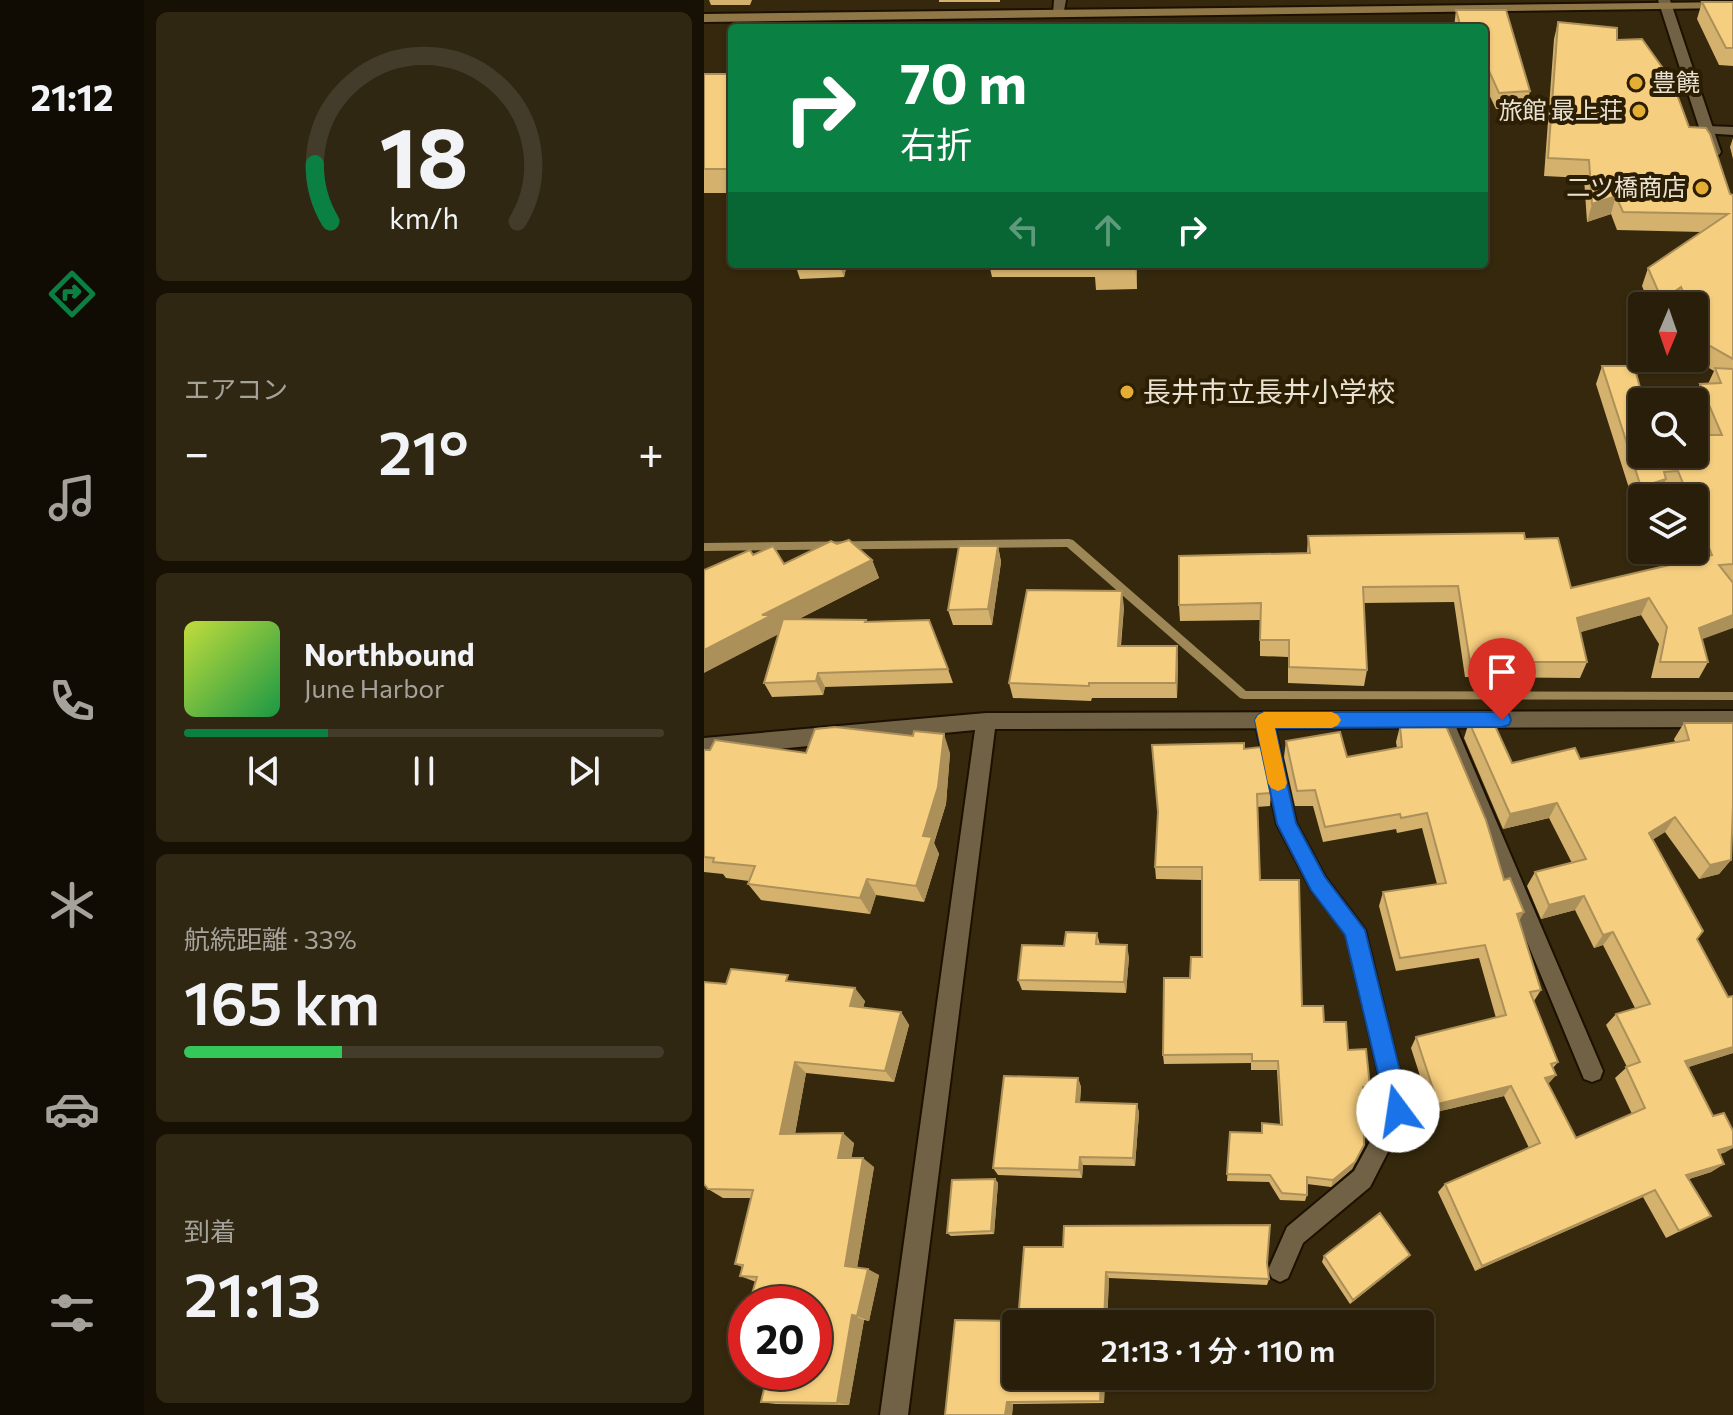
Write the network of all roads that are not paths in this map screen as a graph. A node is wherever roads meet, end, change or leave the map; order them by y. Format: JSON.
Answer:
{"nodes":[{"id":1,"x":1060,"y":0,"type":"edge"},
{"id":2,"x":1666,"y":3,"type":"edge"},
{"id":3,"x":1733,"y":5,"type":"edge"},
{"id":4,"x":1059,"y":14,"type":"junction"},
{"id":5,"x":704,"y":18,"type":"edge"},
{"id":6,"x":1707,"y":130,"type":"junction"},
{"id":7,"x":1733,"y":131,"type":"edge"},
{"id":8,"x":1721,"y":173,"type":"edge"},
{"id":9,"x":1733,"y":719,"type":"edge"},
{"id":10,"x":1264,"y":720,"type":"junction"},
{"id":11,"x":1444,"y":720,"type":"junction"},
{"id":12,"x":986,"y":721,"type":"junction"},
{"id":13,"x":704,"y":747,"type":"edge"},
{"id":14,"x":1592,"y":1071,"type":"dead end"},
{"id":15,"x":1280,"y":1270,"type":"dead end"},
{"id":16,"x":894,"y":1415,"type":"edge"}],
"edges":[{"from":1,"to":4,"type":"street"},
{"from":2,"to":3,"type":"main road"},
{"from":2,"to":4,"type":"main road"},
{"from":2,"to":6,"type":"street"},
{"from":4,"to":5,"type":"main road"},
{"from":6,"to":7,"type":"lane"},
{"from":6,"to":8,"type":"street"},
{"from":9,"to":11,"type":"street"},
{"from":10,"to":11,"type":"street"},
{"from":10,"to":12,"type":"street"},
{"from":10,"to":15,"type":"lane"},
{"from":11,"to":14,"type":"lane"},
{"from":12,"to":13,"type":"street"},
{"from":12,"to":16,"type":"street"}]}
